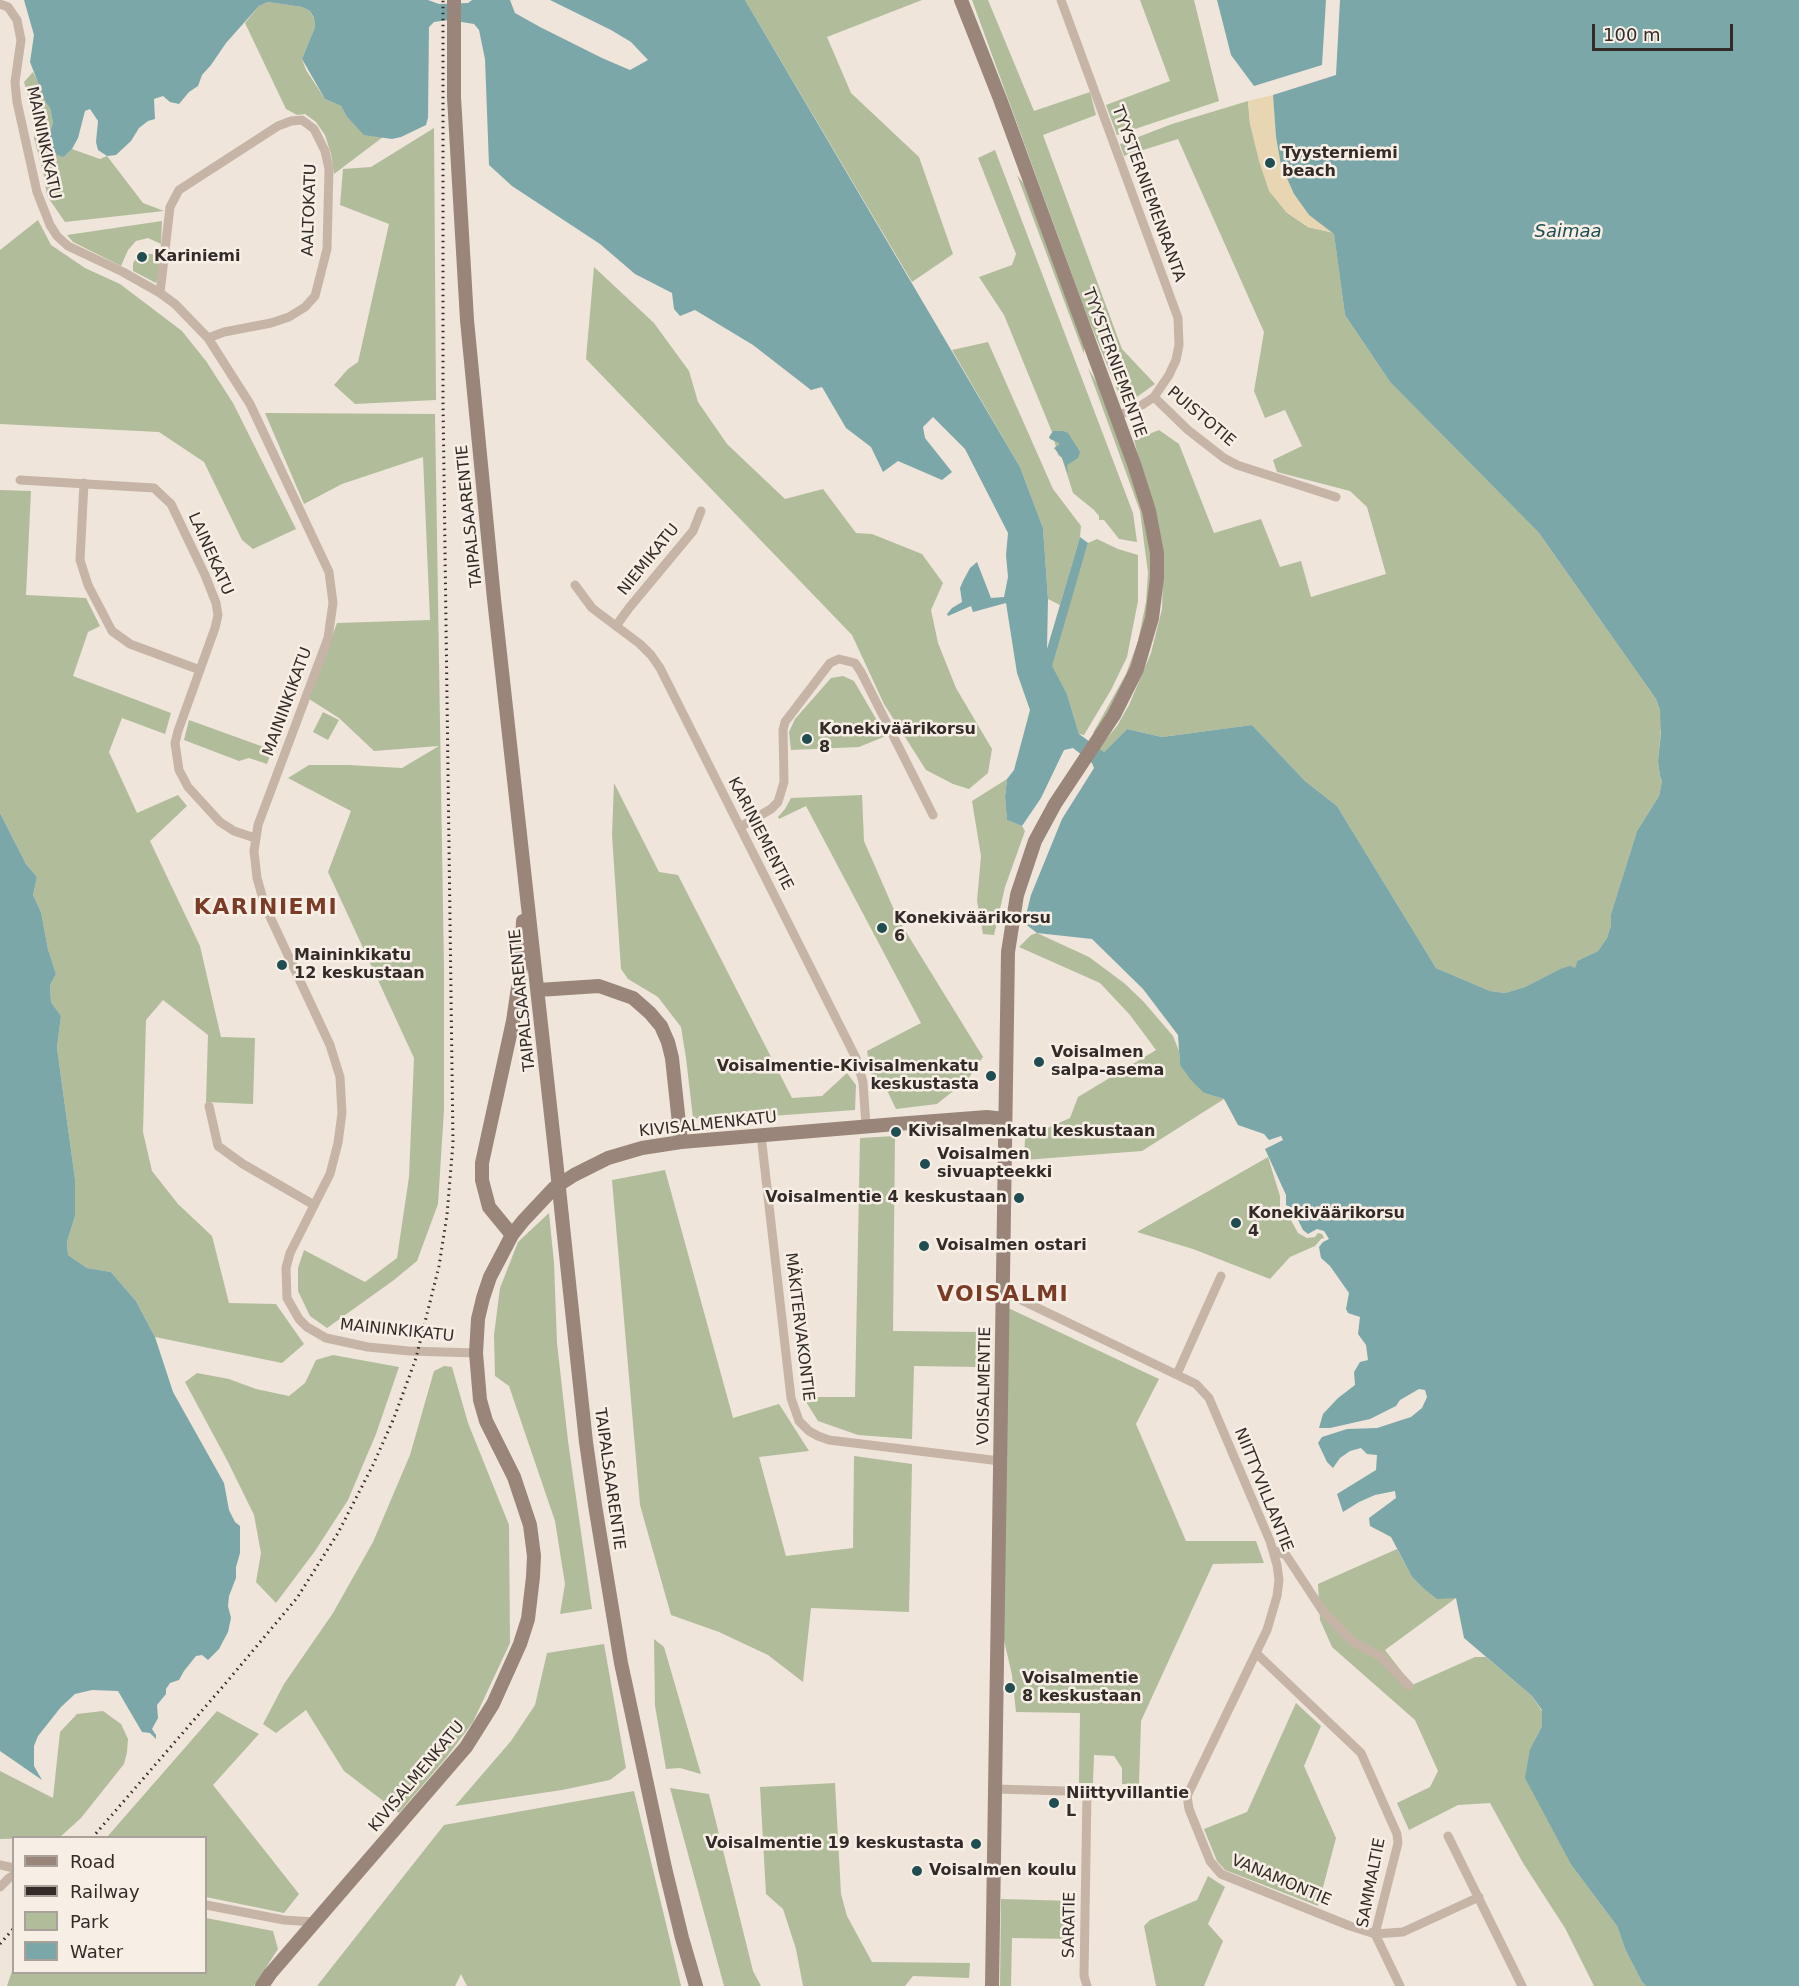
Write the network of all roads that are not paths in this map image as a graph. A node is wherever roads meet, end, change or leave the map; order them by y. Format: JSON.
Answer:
{"nodes":[{"id":1,"x":454,"y":0,"type":"edge"},
{"id":2,"x":961,"y":0,"type":"edge"},
{"id":3,"x":1061,"y":0,"type":"edge"},
{"id":4,"x":0,"y":3,"type":"edge"},
{"id":5,"x":160,"y":293,"type":"junction"},
{"id":6,"x":208,"y":338,"type":"junction"},
{"id":7,"x":1154,"y":397,"type":"junction"},
{"id":8,"x":1117,"y":416,"type":"junction"},
{"id":9,"x":20,"y":480,"type":"dead end"},
{"id":10,"x":84,"y":483,"type":"junction"},
{"id":11,"x":1336,"y":497,"type":"dead end"},
{"id":12,"x":701,"y":511,"type":"dead end"},
{"id":13,"x":575,"y":585,"type":"dead end"},
{"id":14,"x":616,"y":626,"type":"junction"},
{"id":15,"x":200,"y":670,"type":"junction"},
{"id":16,"x":1080,"y":766,"type":"joint"},
{"id":17,"x":519,"y":811,"type":"junction"},
{"id":18,"x":933,"y":815,"type":"dead end"},
{"id":19,"x":740,"y":827,"type":"junction"},
{"id":20,"x":255,"y":838,"type":"junction"},
{"id":21,"x":538,"y":990,"type":"junction"},
{"id":22,"x":209,"y":1106,"type":"dead end"},
{"id":23,"x":1004,"y":1119,"type":"junction"},
{"id":24,"x":866,"y":1126,"type":"junction"},
{"id":25,"x":761,"y":1136,"type":"junction"},
{"id":26,"x":681,"y":1142,"type":"junction"},
{"id":27,"x":314,"y":1205,"type":"junction"},
{"id":28,"x":512,"y":1235,"type":"junction"},
{"id":29,"x":1221,"y":1276,"type":"dead end"},
{"id":30,"x":1003,"y":1295,"type":"junction"},
{"id":31,"x":476,"y":1353,"type":"junction"},
{"id":32,"x":1177,"y":1374,"type":"junction"},
{"id":33,"x":1000,"y":1461,"type":"junction"},
{"id":34,"x":1273,"y":1550,"type":"junction"},
{"id":35,"x":1257,"y":1654,"type":"junction"},
{"id":36,"x":1409,"y":1686,"type":"dead end"},
{"id":37,"x":995,"y":1789,"type":"junction"},
{"id":38,"x":1087,"y":1792,"type":"junction"},
{"id":39,"x":1187,"y":1796,"type":"junction"},
{"id":40,"x":1448,"y":1836,"type":"dead end"},
{"id":41,"x":12,"y":1876,"type":"edge"},
{"id":42,"x":0,"y":1887,"type":"edge"},
{"id":43,"x":1479,"y":1897,"type":"junction"},
{"id":44,"x":207,"y":1905,"type":"edge"},
{"id":45,"x":314,"y":1922,"type":"junction"},
{"id":46,"x":1375,"y":1934,"type":"junction"},
{"id":47,"x":262,"y":1986,"type":"edge"},
{"id":48,"x":696,"y":1986,"type":"edge"},
{"id":49,"x":992,"y":1986,"type":"edge"},
{"id":50,"x":1087,"y":1986,"type":"edge"},
{"id":51,"x":1400,"y":1986,"type":"edge"},
{"id":52,"x":1522,"y":1986,"type":"edge"}],
"edges":[{"from":1,"to":17,"type":"street","name":"TAIPALSAARENTIE"},
{"from":2,"to":8,"type":"street","name":"TYYSTERNIEMENTIE"},
{"from":3,"to":7,"type":"street","name":"TYYSTERNIEMENRANTA"},
{"from":4,"to":5,"type":"street","name":"MAININKIKATU"},
{"from":5,"to":6,"type":"street","name":"MAININKIKATU"},
{"from":5,"to":6,"type":"street","name":"AALTOKATU"},
{"from":6,"to":20,"type":"street","name":"MAININKIKATU"},
{"from":7,"to":8,"type":"street","name":"PUISTOTIE"},
{"from":7,"to":11,"type":"street","name":"PUISTOTIE"},
{"from":8,"to":16,"type":"street","name":"TYYSTERNIEMENTIE"},
{"from":9,"to":10,"type":"street","name":"LAINEKATU"},
{"from":10,"to":15,"type":"street"},
{"from":10,"to":15,"type":"street","name":"LAINEKATU"},
{"from":12,"to":14,"type":"street","name":"NIEMIKATU"},
{"from":13,"to":14,"type":"street","name":"KARINIEMENTIE"},
{"from":14,"to":19,"type":"street","name":"KARINIEMENTIE"},
{"from":15,"to":20,"type":"street","name":"LAINEKATU"},
{"from":16,"to":23,"type":"street","name":"VOISALMENTIE"},
{"from":17,"to":21,"type":"street","name":"TAIPALSAARENTIE"},
{"from":17,"to":28,"type":"street"},
{"from":18,"to":19,"type":"street"},
{"from":19,"to":24,"type":"street","name":"KARINIEMENTIE"},
{"from":20,"to":27,"type":"street","name":"MAININKIKATU"},
{"from":21,"to":26,"type":"street"},
{"from":21,"to":48,"type":"street","name":"TAIPALSAARENTIE","bridge":true},
{"from":22,"to":27,"type":"street"},
{"from":23,"to":24,"type":"street","name":"KIVISALMENKATU"},
{"from":23,"to":30,"type":"street","name":"VOISALMENTIE"},
{"from":24,"to":25,"type":"street","name":"KIVISALMENKATU"},
{"from":25,"to":26,"type":"street","name":"KIVISALMENKATU"},
{"from":25,"to":33,"type":"street","name":"MÄKITERVAKONTIE"},
{"from":26,"to":28,"type":"street","name":"KIVISALMENKATU"},
{"from":27,"to":31,"type":"street","name":"MAININKIKATU"},
{"from":28,"to":31,"type":"street","name":"KIVISALMENKATU"},
{"from":29,"to":32,"type":"street"},
{"from":30,"to":32,"type":"street","name":"NIITTYVILLANTIE"},
{"from":30,"to":33,"type":"street","name":"VOISALMENTIE"},
{"from":31,"to":45,"type":"street","name":"KIVISALMENKATU"},
{"from":32,"to":34,"type":"street","name":"NIITTYVILLANTIE"},
{"from":33,"to":37,"type":"street","name":"VOISALMENTIE"},
{"from":34,"to":35,"type":"street","name":"NIITTYVILLANTIE"},
{"from":34,"to":36,"type":"street"},
{"from":35,"to":39,"type":"street","name":"NIITTYVILLANTIE"},
{"from":35,"to":46,"type":"street","name":"SAMMALTIE"},
{"from":37,"to":38,"type":"street"},
{"from":37,"to":49,"type":"street","name":"VOISALMENTIE"},
{"from":38,"to":39,"type":"street"},
{"from":38,"to":50,"type":"street","name":"SARATIE"},
{"from":39,"to":46,"type":"street","name":"VANAMONTIE"},
{"from":40,"to":43,"type":"street"},
{"from":41,"to":42,"type":"street"},
{"from":43,"to":46,"type":"street"},
{"from":43,"to":52,"type":"street"},
{"from":44,"to":45,"type":"street"},
{"from":45,"to":47,"type":"street","name":"KIVISALMENKATU"},
{"from":46,"to":51,"type":"street","name":"SAMMALTIE"}]}
